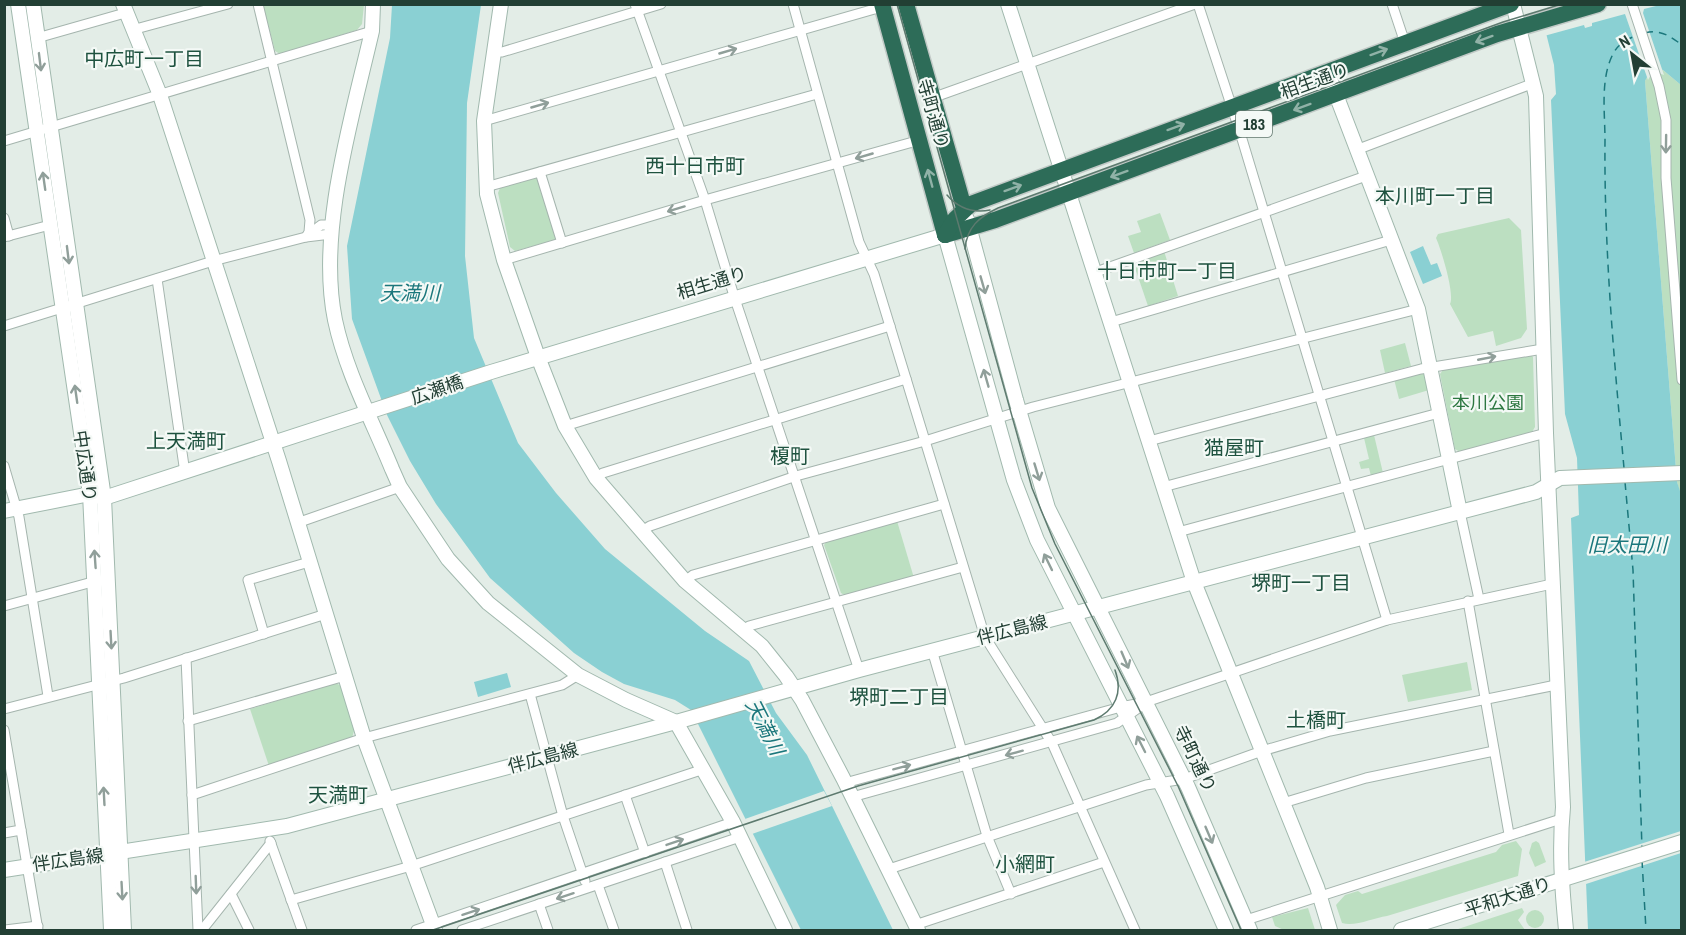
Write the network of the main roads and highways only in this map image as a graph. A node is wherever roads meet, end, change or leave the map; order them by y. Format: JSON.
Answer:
{"nodes":[{"id":1,"x":906,"y":4,"type":"edge"},
{"id":2,"x":1512,"y":4,"type":"edge"},
{"id":3,"x":1598,"y":4,"type":"edge"},
{"id":4,"x":884,"y":5,"type":"edge"},
{"id":5,"x":964,"y":208,"type":"junction"},
{"id":6,"x":945,"y":235,"type":"junction"}],
"edges":[{"from":1,"to":5,"type":"highway","name":"寺町通り"},
{"from":5,"to":2,"type":"highway","name":"相生通り","number":"183","one_way":true},
{"from":3,"to":6,"type":"highway","name":"相生通り","number":"183","one_way":true},
{"from":6,"to":4,"type":"highway","name":"寺町通り","one_way":true},
{"from":5,"to":6,"type":"highway"}]}
